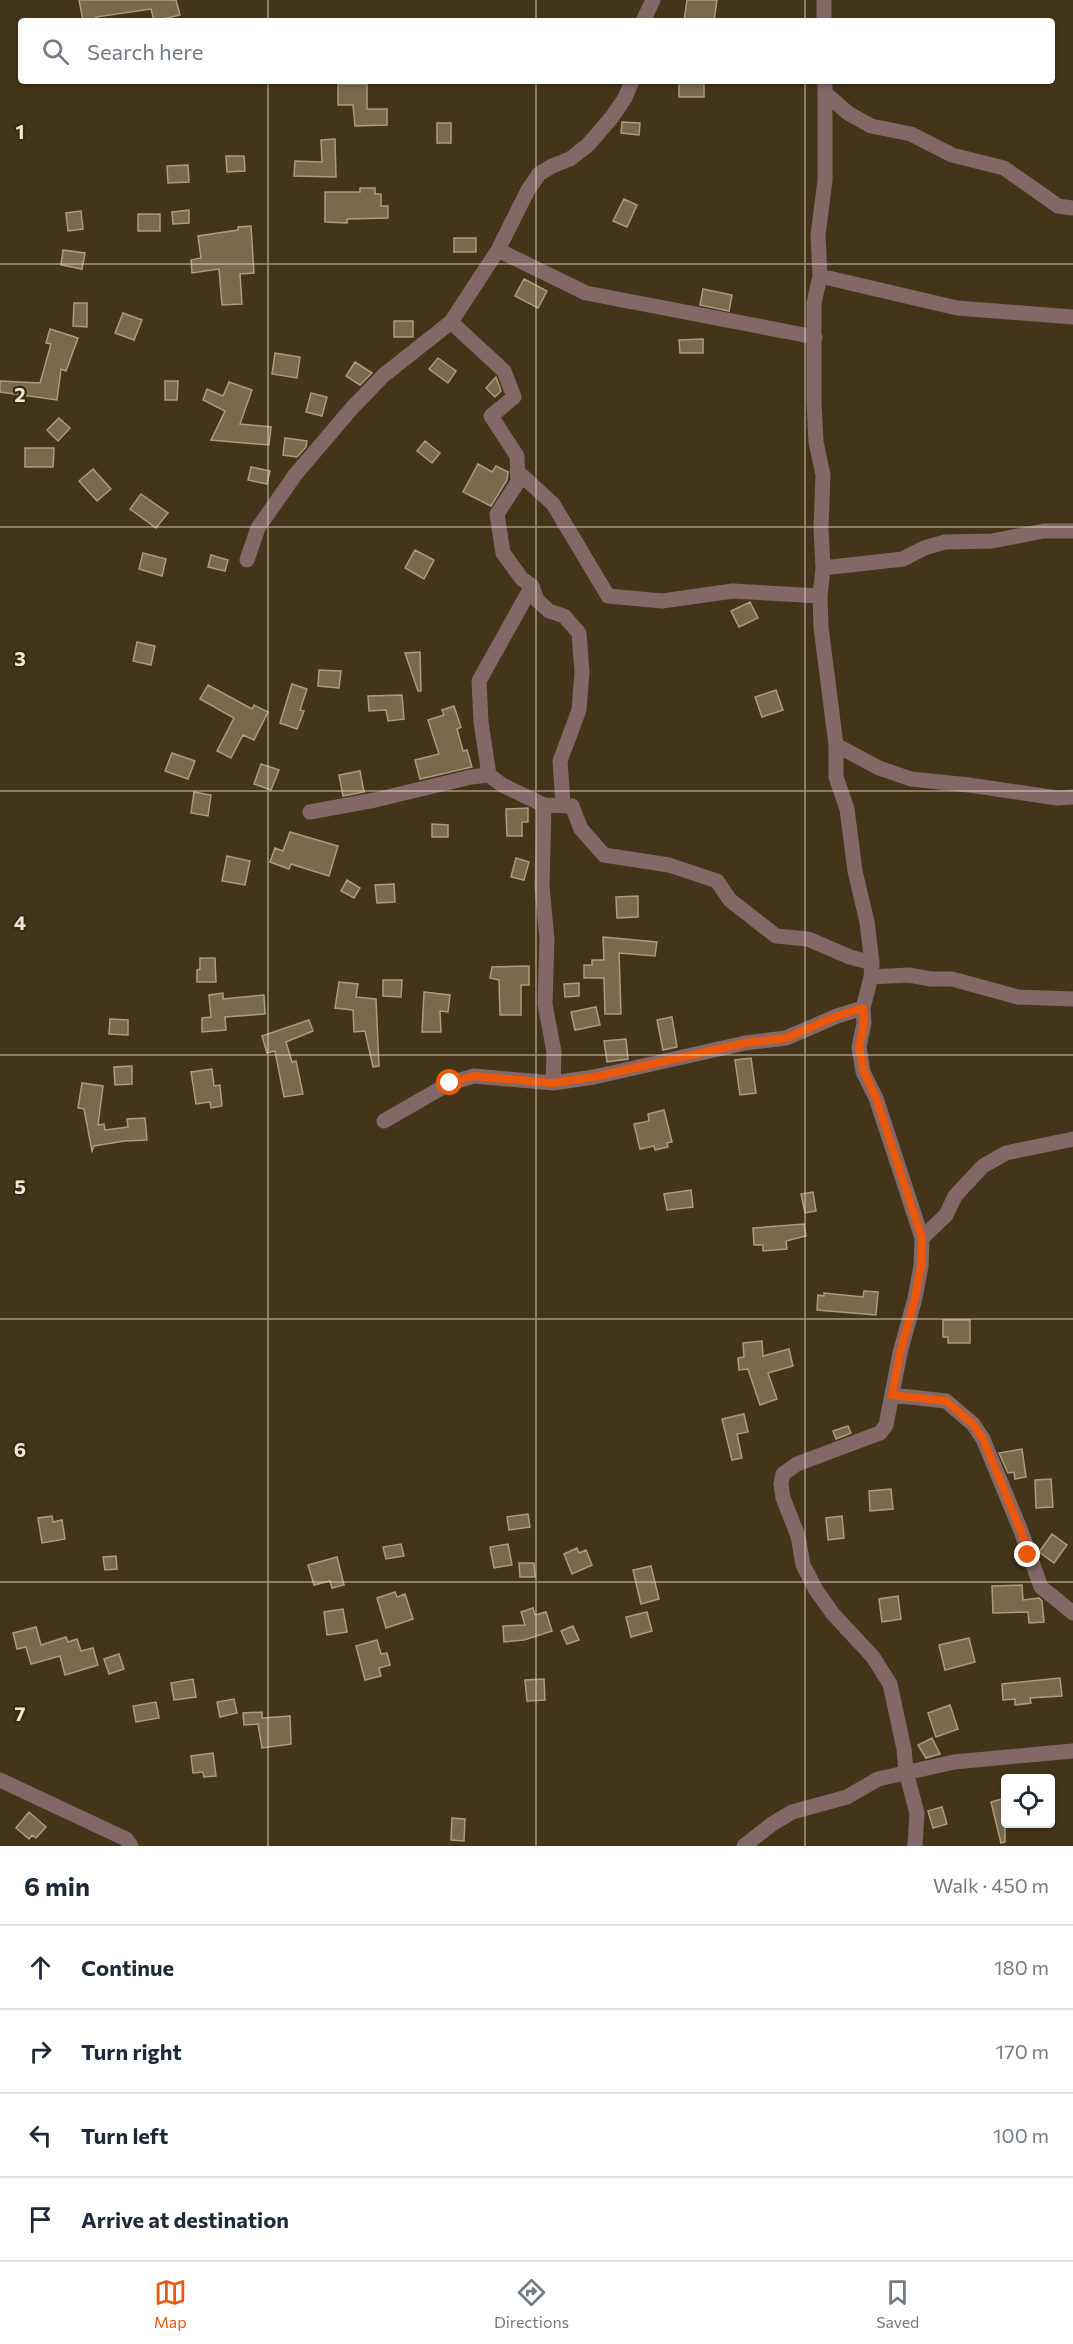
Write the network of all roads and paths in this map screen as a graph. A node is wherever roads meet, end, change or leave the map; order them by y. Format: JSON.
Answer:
{"nodes":[{"id":1,"x":653,"y":0,"type":"edge"},
{"id":2,"x":824,"y":0,"type":"edge"},
{"id":3,"x":644,"y":18,"type":"edge"},
{"id":4,"x":824,"y":18,"type":"edge"},
{"id":5,"x":631,"y":84,"type":"edge"},
{"id":6,"x":826,"y":87,"type":"edge"},
{"id":7,"x":1073,"y":208,"type":"edge"},
{"id":8,"x":498,"y":250,"type":"junction"},
{"id":9,"x":820,"y":276,"type":"junction"},
{"id":10,"x":1073,"y":316,"type":"edge"},
{"id":11,"x":451,"y":322,"type":"junction"},
{"id":12,"x":815,"y":337,"type":"junction"},
{"id":13,"x":517,"y":471,"type":"junction"},
{"id":14,"x":1073,"y":531,"type":"edge"},
{"id":15,"x":247,"y":560,"type":"dead end"},
{"id":16,"x":823,"y":568,"type":"junction"},
{"id":17,"x":532,"y":586,"type":"junction"},
{"id":18,"x":820,"y":596,"type":"junction"},
{"id":19,"x":836,"y":745,"type":"junction"},
{"id":20,"x":489,"y":775,"type":"junction"},
{"id":21,"x":1073,"y":797,"type":"edge"},
{"id":22,"x":563,"y":804,"type":"junction"},
{"id":23,"x":544,"y":805,"type":"junction"},
{"id":24,"x":310,"y":812,"type":"dead end"},
{"id":25,"x":872,"y":970,"type":"junction"},
{"id":26,"x":1073,"y":999,"type":"edge"},
{"id":27,"x":863,"y":1008,"type":"junction"},
{"id":28,"x":553,"y":1083,"type":"junction"},
{"id":29,"x":384,"y":1121,"type":"dead end"},
{"id":30,"x":1073,"y":1139,"type":"edge"},
{"id":31,"x":922,"y":1238,"type":"junction"},
{"id":32,"x":892,"y":1395,"type":"junction"},
{"id":33,"x":1073,"y":1613,"type":"edge"},
{"id":34,"x":1073,"y":1751,"type":"edge"},
{"id":35,"x":906,"y":1772,"type":"junction"},
{"id":36,"x":0,"y":1780,"type":"edge"},
{"id":37,"x":749,"y":1845,"type":"edge"},
{"id":38,"x":131,"y":1846,"type":"edge"},
{"id":39,"x":915,"y":1846,"type":"edge"}],
"edges":[{"from":1,"to":3,"type":"street"},
{"from":2,"to":4,"type":"street"},
{"from":5,"to":8,"type":"street"},
{"from":6,"to":7,"type":"street"},
{"from":6,"to":9,"type":"street"},
{"from":8,"to":11,"type":"street"},
{"from":8,"to":12,"type":"street"},
{"from":9,"to":10,"type":"street"},
{"from":9,"to":12,"type":"street"},
{"from":11,"to":13,"type":"street"},
{"from":11,"to":15,"type":"street"},
{"from":12,"to":16,"type":"street"},
{"from":13,"to":17,"type":"street"},
{"from":13,"to":18,"type":"street"},
{"from":14,"to":16,"type":"street"},
{"from":16,"to":18,"type":"street"},
{"from":17,"to":20,"type":"street"},
{"from":17,"to":22,"type":"street"},
{"from":18,"to":19,"type":"street"},
{"from":19,"to":21,"type":"street"},
{"from":19,"to":25,"type":"street"},
{"from":20,"to":23,"type":"street"},
{"from":20,"to":24,"type":"street"},
{"from":22,"to":23,"type":"street"},
{"from":22,"to":25,"type":"street"},
{"from":23,"to":28,"type":"street"},
{"from":25,"to":26,"type":"street"},
{"from":25,"to":27,"type":"street"},
{"from":27,"to":28,"type":"street"},
{"from":27,"to":31,"type":"street"},
{"from":28,"to":29,"type":"street"},
{"from":30,"to":31,"type":"street"},
{"from":31,"to":32,"type":"street"},
{"from":32,"to":33,"type":"street"},
{"from":32,"to":35,"type":"street"},
{"from":34,"to":35,"type":"street"},
{"from":35,"to":37,"type":"street"},
{"from":35,"to":39,"type":"street"},
{"from":36,"to":38,"type":"street"}]}
